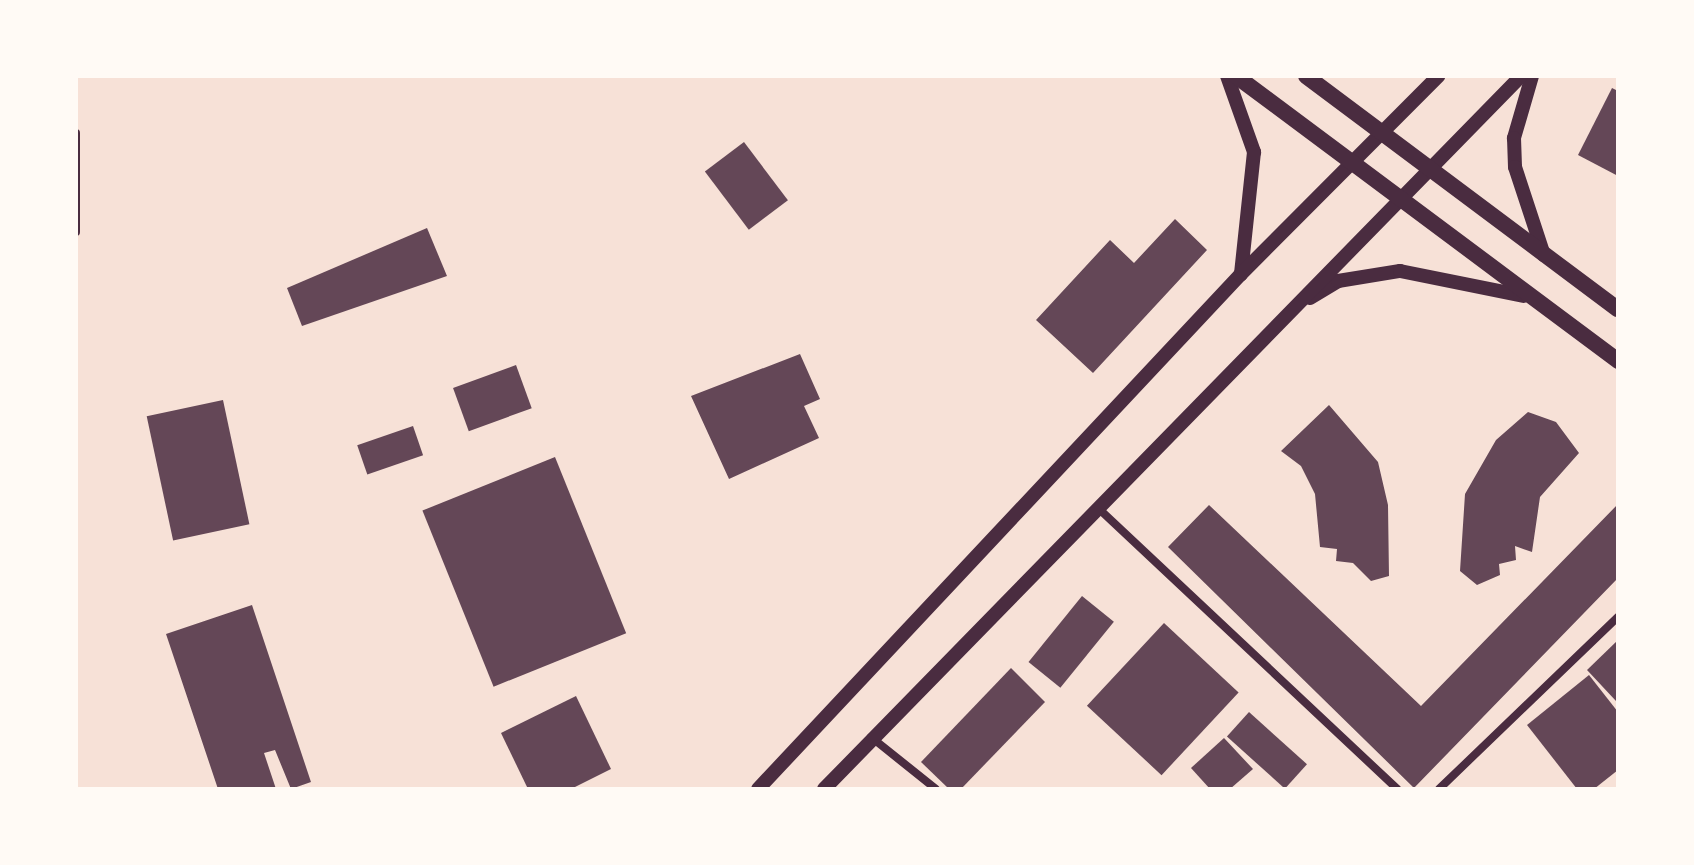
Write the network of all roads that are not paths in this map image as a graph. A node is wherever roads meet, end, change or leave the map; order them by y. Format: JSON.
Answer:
{"nodes":[{"id":1,"x":1227,"y":76,"type":"edge"},
{"id":2,"x":1236,"y":76,"type":"edge"},
{"id":3,"x":1306,"y":76,"type":"edge"},
{"id":4,"x":1438,"y":76,"type":"edge"},
{"id":5,"x":1521,"y":76,"type":"edge"},
{"id":6,"x":1532,"y":76,"type":"edge"},
{"id":7,"x":76,"y":133,"type":"edge"},
{"id":8,"x":1381,"y":133,"type":"junction"},
{"id":9,"x":1350,"y":164,"type":"junction"},
{"id":10,"x":1429,"y":169,"type":"junction"},
{"id":11,"x":1398,"y":200,"type":"junction"},
{"id":12,"x":76,"y":232,"type":"edge"},
{"id":13,"x":1544,"y":256,"type":"junction"},
{"id":14,"x":1240,"y":275,"type":"junction"},
{"id":15,"x":1524,"y":296,"type":"junction"},
{"id":16,"x":1292,"y":308,"type":"junction"},
{"id":17,"x":1618,"y":309,"type":"edge"},
{"id":18,"x":1618,"y":361,"type":"edge"},
{"id":19,"x":1096,"y":506,"type":"junction"},
{"id":20,"x":1618,"y":617,"type":"edge"},
{"id":21,"x":871,"y":737,"type":"junction"},
{"id":22,"x":758,"y":789,"type":"edge"},
{"id":23,"x":824,"y":789,"type":"edge"},
{"id":24,"x":936,"y":789,"type":"edge"},
{"id":25,"x":1397,"y":789,"type":"edge"},
{"id":26,"x":1439,"y":789,"type":"edge"}],
"edges":[{"from":1,"to":14,"type":"street"},
{"from":2,"to":9,"type":"main road"},
{"from":3,"to":8,"type":"main road"},
{"from":4,"to":8,"type":"street"},
{"from":5,"to":10,"type":"street"},
{"from":6,"to":13,"type":"street"},
{"from":7,"to":12,"type":"street"},
{"from":8,"to":9,"type":"street"},
{"from":8,"to":10,"type":"main road"},
{"from":9,"to":11,"type":"main road"},
{"from":9,"to":14,"type":"street"},
{"from":10,"to":11,"type":"street"},
{"from":10,"to":13,"type":"main road"},
{"from":11,"to":15,"type":"main road"},
{"from":11,"to":16,"type":"street"},
{"from":13,"to":17,"type":"main road"},
{"from":14,"to":22,"type":"street"},
{"from":15,"to":16,"type":"street"},
{"from":15,"to":18,"type":"main road"},
{"from":16,"to":19,"type":"street"},
{"from":19,"to":21,"type":"street"},
{"from":19,"to":25,"type":"street"},
{"from":20,"to":26,"type":"street"},
{"from":21,"to":23,"type":"street"},
{"from":21,"to":24,"type":"street"}]}
